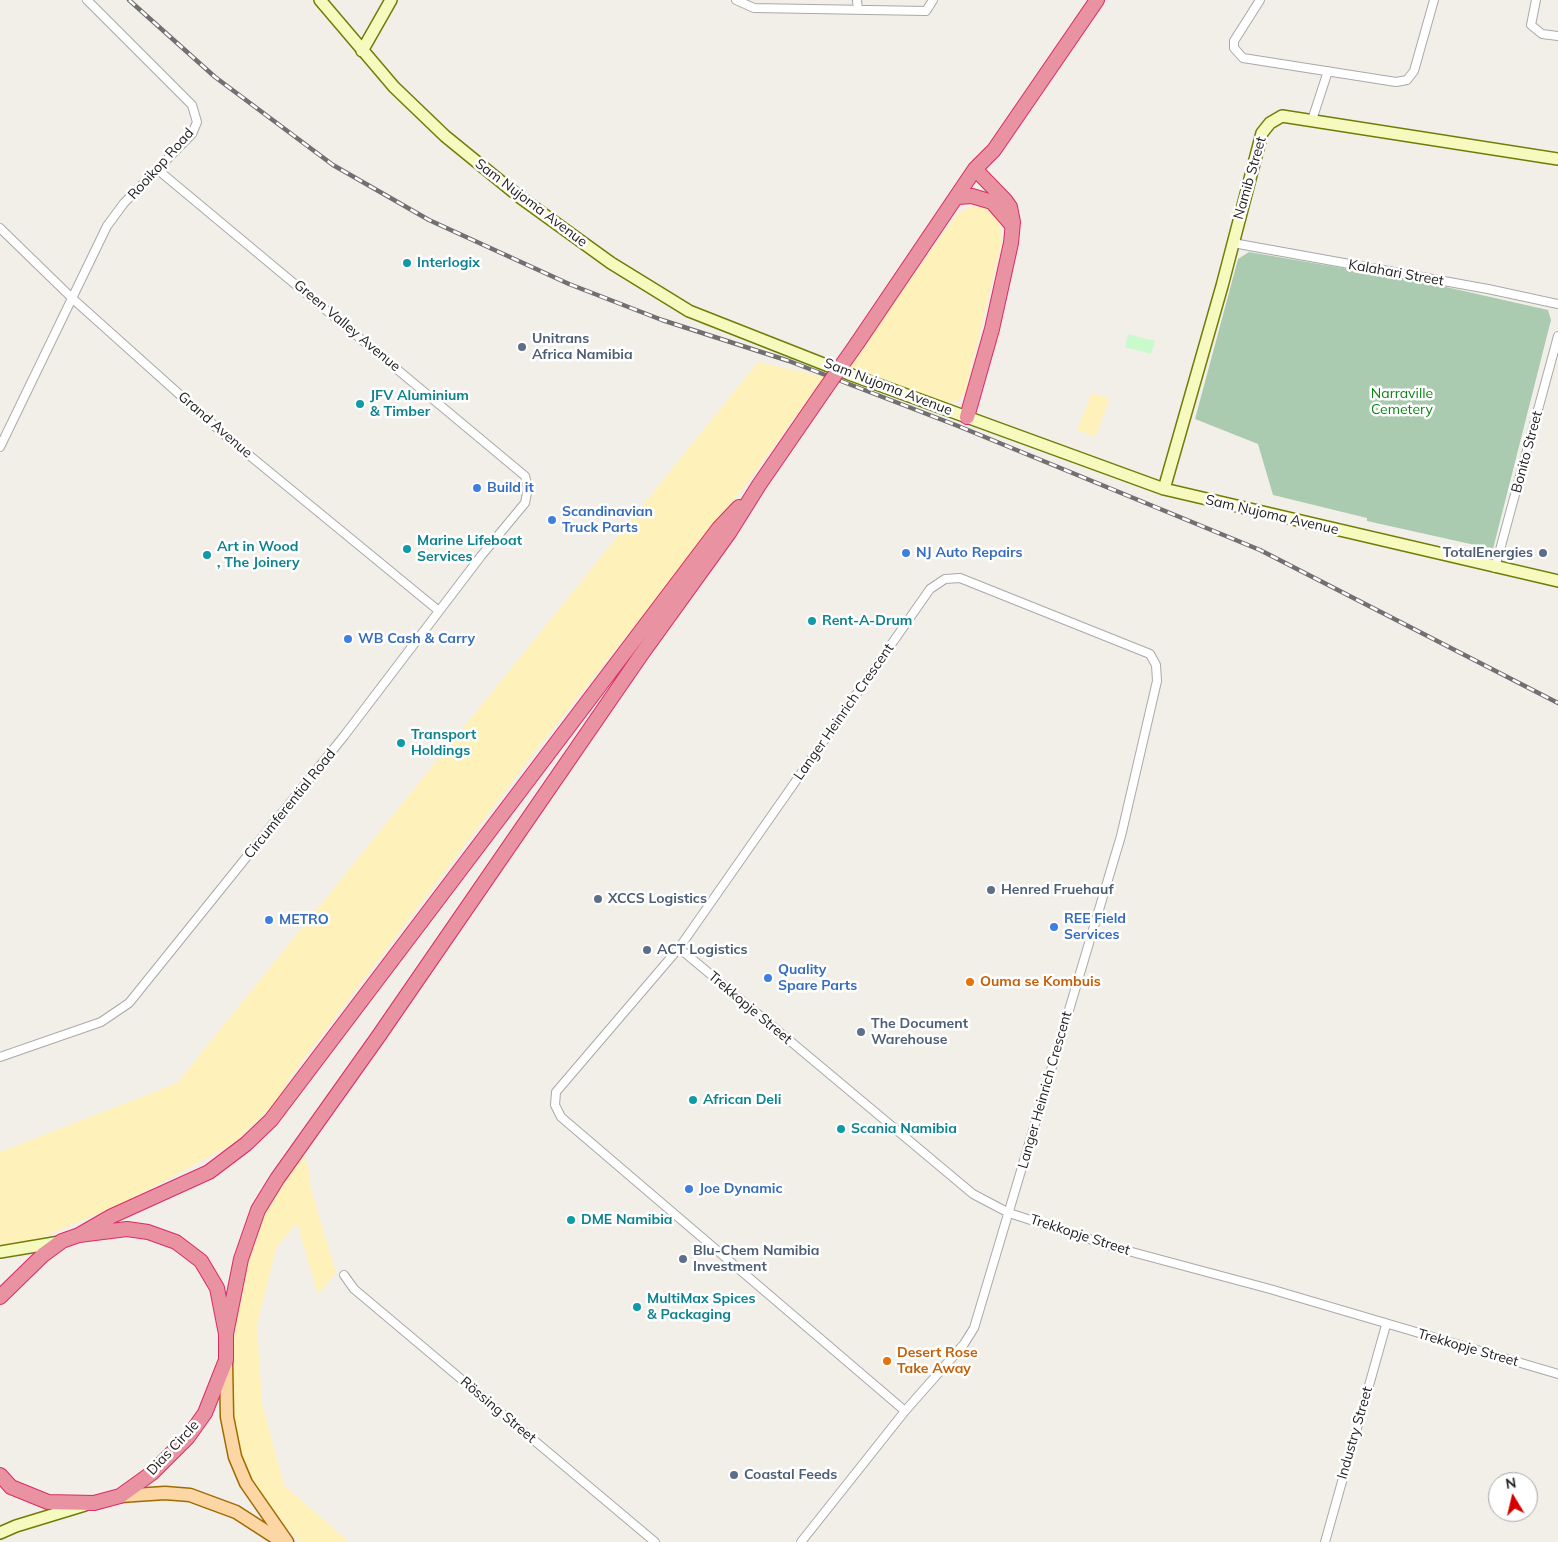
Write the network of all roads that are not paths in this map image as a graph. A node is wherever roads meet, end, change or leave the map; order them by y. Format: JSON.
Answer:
{"nodes":[{"id":1,"x":87,"y":0,"type":"edge"},
{"id":2,"x":320,"y":0,"type":"edge"},
{"id":3,"x":391,"y":0,"type":"edge"},
{"id":4,"x":736,"y":0,"type":"edge"},
{"id":5,"x":758,"y":0,"type":"edge"},
{"id":6,"x":857,"y":0,"type":"edge"},
{"id":7,"x":934,"y":0,"type":"edge"},
{"id":8,"x":1090,"y":0,"type":"edge"},
{"id":9,"x":1097,"y":0,"type":"edge"},
{"id":10,"x":1260,"y":0,"type":"edge"},
{"id":11,"x":1434,"y":0,"type":"edge"},
{"id":12,"x":1536,"y":0,"type":"edge"},
{"id":13,"x":754,"y":8,"type":"junction"},
{"id":14,"x":858,"y":10,"type":"junction"},
{"id":15,"x":1558,"y":36,"type":"edge"},
{"id":16,"x":362,"y":51,"type":"junction"},
{"id":17,"x":1328,"y":71,"type":"junction"},
{"id":18,"x":1312,"y":120,"type":"junction"},
{"id":19,"x":1558,"y":159,"type":"edge"},
{"id":20,"x":976,"y":169,"type":"junction"},
{"id":21,"x":158,"y":170,"type":"junction"},
{"id":22,"x":958,"y":197,"type":"junction"},
{"id":23,"x":1012,"y":227,"type":"junction"},
{"id":24,"x":0,"y":228,"type":"edge"},
{"id":25,"x":1233,"y":243,"type":"junction"},
{"id":26,"x":73,"y":299,"type":"junction"},
{"id":27,"x":1558,"y":304,"type":"edge"},
{"id":28,"x":1558,"y":336,"type":"edge"},
{"id":29,"x":967,"y":417,"type":"junction"},
{"id":30,"x":0,"y":447,"type":"edge"},
{"id":31,"x":759,"y":485,"type":"junction"},
{"id":32,"x":528,"y":488,"type":"joint"},
{"id":33,"x":1164,"y":489,"type":"junction"},
{"id":34,"x":1495,"y":568,"type":"junction"},
{"id":35,"x":1558,"y":581,"type":"edge"},
{"id":36,"x":439,"y":611,"type":"junction"},
{"id":37,"x":679,"y":948,"type":"junction"},
{"id":38,"x":0,"y":1057,"type":"edge"},
{"id":39,"x":1009,"y":1212,"type":"junction"},
{"id":40,"x":79,"y":1234,"type":"junction"},
{"id":41,"x":62,"y":1241,"type":"junction"},
{"id":42,"x":0,"y":1252,"type":"edge"},
{"id":43,"x":344,"y":1275,"type":"dead end"},
{"id":44,"x":0,"y":1297,"type":"edge"},
{"id":45,"x":1386,"y":1325,"type":"junction"},
{"id":46,"x":226,"y":1334,"type":"junction"},
{"id":47,"x":226,"y":1360,"type":"junction"},
{"id":48,"x":1558,"y":1374,"type":"edge"},
{"id":49,"x":905,"y":1411,"type":"junction"},
{"id":50,"x":0,"y":1475,"type":"edge"},
{"id":51,"x":120,"y":1496,"type":"junction"},
{"id":52,"x":94,"y":1502,"type":"junction"},
{"id":53,"x":0,"y":1533,"type":"edge"},
{"id":54,"x":285,"y":1542,"type":"edge"},
{"id":55,"x":656,"y":1542,"type":"edge"},
{"id":56,"x":801,"y":1542,"type":"edge"},
{"id":57,"x":1325,"y":1542,"type":"edge"}],
"edges":[{"from":1,"to":21,"type":"street","name":"Rooikop Road"},
{"from":2,"to":16,"type":"street","name":"Sam Nujoma Avenue"},
{"from":3,"to":16,"type":"street"},
{"from":4,"to":13,"type":"street"},
{"from":5,"to":13,"type":"street"},
{"from":6,"to":14,"type":"street"},
{"from":7,"to":14,"type":"street"},
{"from":8,"to":20,"type":"highway"},
{"from":9,"to":20,"type":"highway"},
{"from":10,"to":17,"type":"street"},
{"from":11,"to":17,"type":"street"},
{"from":12,"to":15,"type":"street"},
{"from":13,"to":14,"type":"street"},
{"from":16,"to":29,"type":"street","name":"Sam Nujoma Avenue"},
{"from":17,"to":18,"type":"street"},
{"from":18,"to":19,"type":"street","name":"Namib Street"},
{"from":18,"to":25,"type":"street","name":"Namib Street"},
{"from":20,"to":22,"type":"highway"},
{"from":20,"to":23,"type":"highway"},
{"from":21,"to":26,"type":"street","name":"Rooikop Road"},
{"from":21,"to":32,"type":"street","name":"Green Valley Avenue"},
{"from":22,"to":23,"type":"highway"},
{"from":22,"to":31,"type":"highway","bridge":true},
{"from":23,"to":29,"type":"highway"},
{"from":24,"to":26,"type":"street","name":"Grand Avenue"},
{"from":25,"to":27,"type":"street","name":"Kalahari Street"},
{"from":25,"to":33,"type":"street","name":"Namib Street"},
{"from":26,"to":30,"type":"street","name":"Rooikop Road"},
{"from":26,"to":36,"type":"street","name":"Grand Avenue"},
{"from":28,"to":34,"type":"street","name":"Bonito Street"},
{"from":29,"to":33,"type":"street","name":"Sam Nujoma Avenue"},
{"from":31,"to":40,"type":"highway"},
{"from":31,"to":46,"type":"highway"},
{"from":32,"to":36,"type":"street","name":"Circumferential Road"},
{"from":33,"to":34,"type":"street","name":"Sam Nujoma Avenue"},
{"from":34,"to":35,"type":"street","name":"Sam Nujoma Avenue"},
{"from":36,"to":38,"type":"street","name":"Circumferential Road"},
{"from":37,"to":39,"type":"street","name":"Trekkopje Street"},
{"from":37,"to":39,"type":"street","name":"Langer Heinrich Crescent"},
{"from":37,"to":49,"type":"street","name":"Langer Heinrich Crescent"},
{"from":39,"to":45,"type":"street","name":"Trekkopje Street"},
{"from":39,"to":49,"type":"street","name":"Langer Heinrich Crescent"},
{"from":40,"to":41,"type":"highway","name":"Dias Circle"},
{"from":40,"to":46,"type":"highway","name":"Dias Circle"},
{"from":41,"to":42,"type":"street"},
{"from":41,"to":44,"type":"highway","name":"Dias Circle"},
{"from":43,"to":55,"type":"street","name":"Rössing Street"},
{"from":45,"to":48,"type":"street","name":"Trekkopje Street"},
{"from":45,"to":57,"type":"street","name":"Industry Street"},
{"from":46,"to":47,"type":"highway","name":"Dias Circle"},
{"from":47,"to":51,"type":"highway","name":"Dias Circle"},
{"from":47,"to":54,"type":"main road"},
{"from":49,"to":56,"type":"street","name":"Langer Heinrich Crescent"},
{"from":50,"to":52,"type":"highway","name":"Dias Circle"},
{"from":51,"to":52,"type":"highway","name":"Dias Circle"},
{"from":51,"to":54,"type":"main road"},
{"from":52,"to":53,"type":"street"}]}
